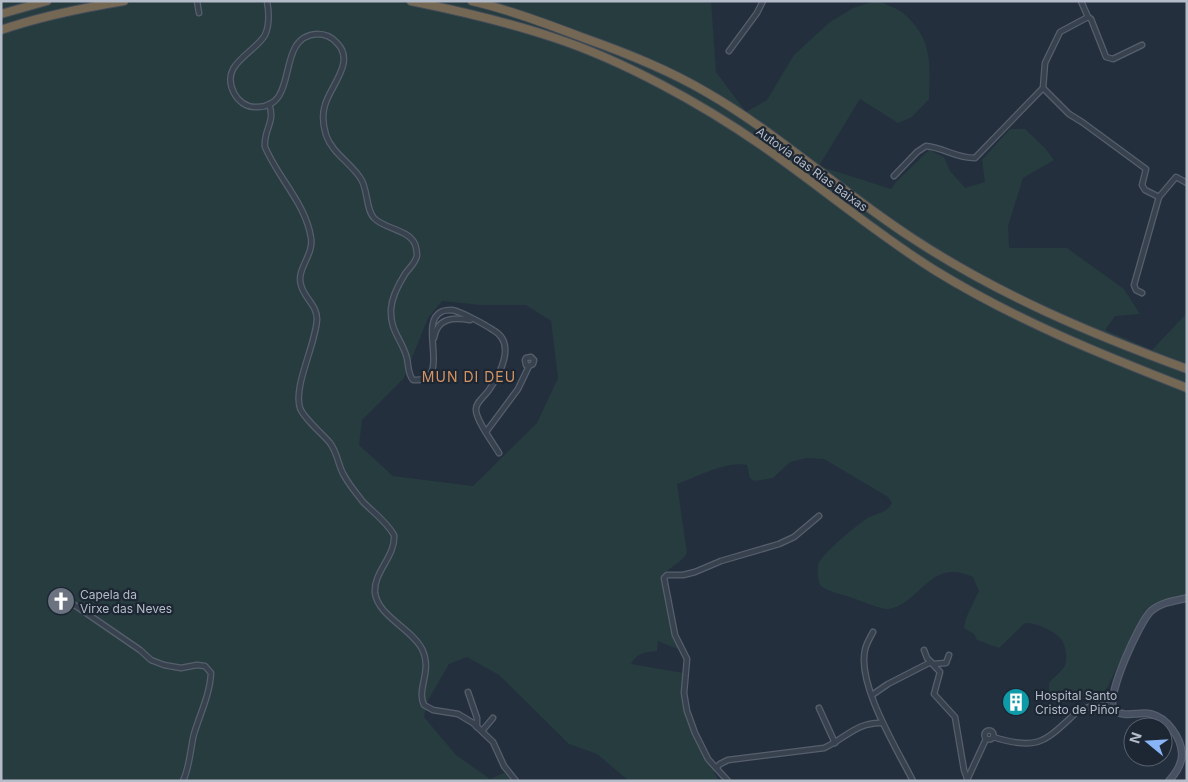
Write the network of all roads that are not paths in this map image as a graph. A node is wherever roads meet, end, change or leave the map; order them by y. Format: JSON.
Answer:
{"nodes":[{"id":1,"x":47,"y":1,"type":"edge"},
{"id":2,"x":124,"y":1,"type":"edge"},
{"id":3,"x":198,"y":1,"type":"edge"},
{"id":4,"x":267,"y":1,"type":"edge"},
{"id":5,"x":410,"y":1,"type":"edge"},
{"id":6,"x":472,"y":1,"type":"edge"},
{"id":7,"x":490,"y":1,"type":"edge"},
{"id":8,"x":763,"y":1,"type":"edge"},
{"id":9,"x":1081,"y":1,"type":"edge"},
{"id":10,"x":1,"y":14,"type":"edge"},
{"id":11,"x":199,"y":14,"type":"dead end"},
{"id":12,"x":521,"y":14,"type":"junction"},
{"id":13,"x":1088,"y":17,"type":"junction"},
{"id":14,"x":1,"y":30,"type":"edge"},
{"id":15,"x":1142,"y":45,"type":"dead end"},
{"id":16,"x":729,"y":51,"type":"dead end"},
{"id":17,"x":1043,"y":88,"type":"junction"},
{"id":18,"x":269,"y":104,"type":"junction"},
{"id":19,"x":894,"y":176,"type":"dead end"},
{"id":20,"x":1187,"y":183,"type":"edge"},
{"id":21,"x":1159,"y":197,"type":"junction"},
{"id":22,"x":1142,"y":293,"type":"dead end"},
{"id":23,"x":439,"y":313,"type":"junction"},
{"id":24,"x":473,"y":320,"type":"junction"},
{"id":25,"x":444,"y":321,"type":"junction"},
{"id":26,"x":433,"y":347,"type":"junction"},
{"id":27,"x":529,"y":366,"type":"dead end"},
{"id":28,"x":1187,"y":369,"type":"edge"},
{"id":29,"x":1187,"y":388,"type":"edge"},
{"id":30,"x":494,"y":421,"type":"junction"},
{"id":31,"x":481,"y":424,"type":"junction"},
{"id":32,"x":486,"y":432,"type":"junction"},
{"id":33,"x":499,"y":453,"type":"dead end"},
{"id":34,"x":819,"y":516,"type":"dead end"},
{"id":35,"x":1187,"y":598,"type":"edge"},
{"id":36,"x":73,"y":604,"type":"dead end"},
{"id":37,"x":873,"y":632,"type":"dead end"},
{"id":38,"x":924,"y":650,"type":"dead end"},
{"id":39,"x":949,"y":655,"type":"dead end"},
{"id":40,"x":932,"y":663,"type":"junction"},
{"id":41,"x":468,"y":692,"type":"dead end"},
{"id":42,"x":872,"y":695,"type":"junction"},
{"id":43,"x":1112,"y":705,"type":"junction"},
{"id":44,"x":819,"y":708,"type":"dead end"},
{"id":45,"x":493,"y":718,"type":"dead end"},
{"id":46,"x":882,"y":723,"type":"junction"},
{"id":47,"x":477,"y":727,"type":"junction"},
{"id":48,"x":482,"y":731,"type":"junction"},
{"id":49,"x":993,"y":737,"type":"junction"},
{"id":50,"x":986,"y":739,"type":"junction"},
{"id":51,"x":835,"y":743,"type":"junction"},
{"id":52,"x":716,"y":768,"type":"junction"},
{"id":53,"x":967,"y":780,"type":"edge"},
{"id":54,"x":183,"y":781,"type":"edge"},
{"id":55,"x":516,"y":781,"type":"edge"},
{"id":56,"x":728,"y":781,"type":"edge"},
{"id":57,"x":913,"y":781,"type":"edge"},
{"id":58,"x":1169,"y":781,"type":"edge"}],
"edges":[{"from":1,"to":10,"type":"highway"},
{"from":2,"to":14,"type":"highway"},
{"from":3,"to":11,"type":"street"},
{"from":4,"to":18,"type":"street"},
{"from":5,"to":29,"type":"highway","name":"Autovía das Rías Baixas"},
{"from":6,"to":12,"type":"highway","name":"Autovía das Rías Baixas"},
{"from":7,"to":12,"type":"highway"},
{"from":8,"to":16,"type":"street"},
{"from":9,"to":13,"type":"street"},
{"from":12,"to":28,"type":"highway","name":"Autovía das Rías Baixas"},
{"from":13,"to":15,"type":"street"},
{"from":13,"to":17,"type":"street"},
{"from":17,"to":19,"type":"street"},
{"from":17,"to":21,"type":"street"},
{"from":18,"to":26,"type":"street"},
{"from":18,"to":47,"type":"street"},
{"from":20,"to":21,"type":"street"},
{"from":21,"to":22,"type":"street"},
{"from":23,"to":24,"type":"street"},
{"from":23,"to":25,"type":"street"},
{"from":23,"to":26,"type":"street"},
{"from":24,"to":25,"type":"street"},
{"from":24,"to":31,"type":"street"},
{"from":25,"to":26,"type":"street"},
{"from":27,"to":30,"type":"street"},
{"from":30,"to":31,"type":"street"},
{"from":30,"to":32,"type":"street"},
{"from":31,"to":32,"type":"street"},
{"from":32,"to":33,"type":"street"},
{"from":34,"to":52,"type":"street"},
{"from":35,"to":43,"type":"street"},
{"from":36,"to":54,"type":"street"},
{"from":37,"to":42,"type":"street"},
{"from":38,"to":40,"type":"street"},
{"from":39,"to":40,"type":"street"},
{"from":40,"to":42,"type":"street"},
{"from":40,"to":53,"type":"street"},
{"from":41,"to":47,"type":"street"},
{"from":42,"to":46,"type":"street"},
{"from":43,"to":49,"type":"street"},
{"from":43,"to":58,"type":"street"},
{"from":44,"to":51,"type":"street"},
{"from":45,"to":48,"type":"street"},
{"from":46,"to":51,"type":"street"},
{"from":46,"to":57,"type":"street"},
{"from":47,"to":48,"type":"street"},
{"from":48,"to":55,"type":"street"},
{"from":49,"to":50,"type":"street"},
{"from":49,"to":50,"type":"street"},
{"from":50,"to":53,"type":"street"},
{"from":51,"to":52,"type":"street"},
{"from":52,"to":56,"type":"street"}]}
